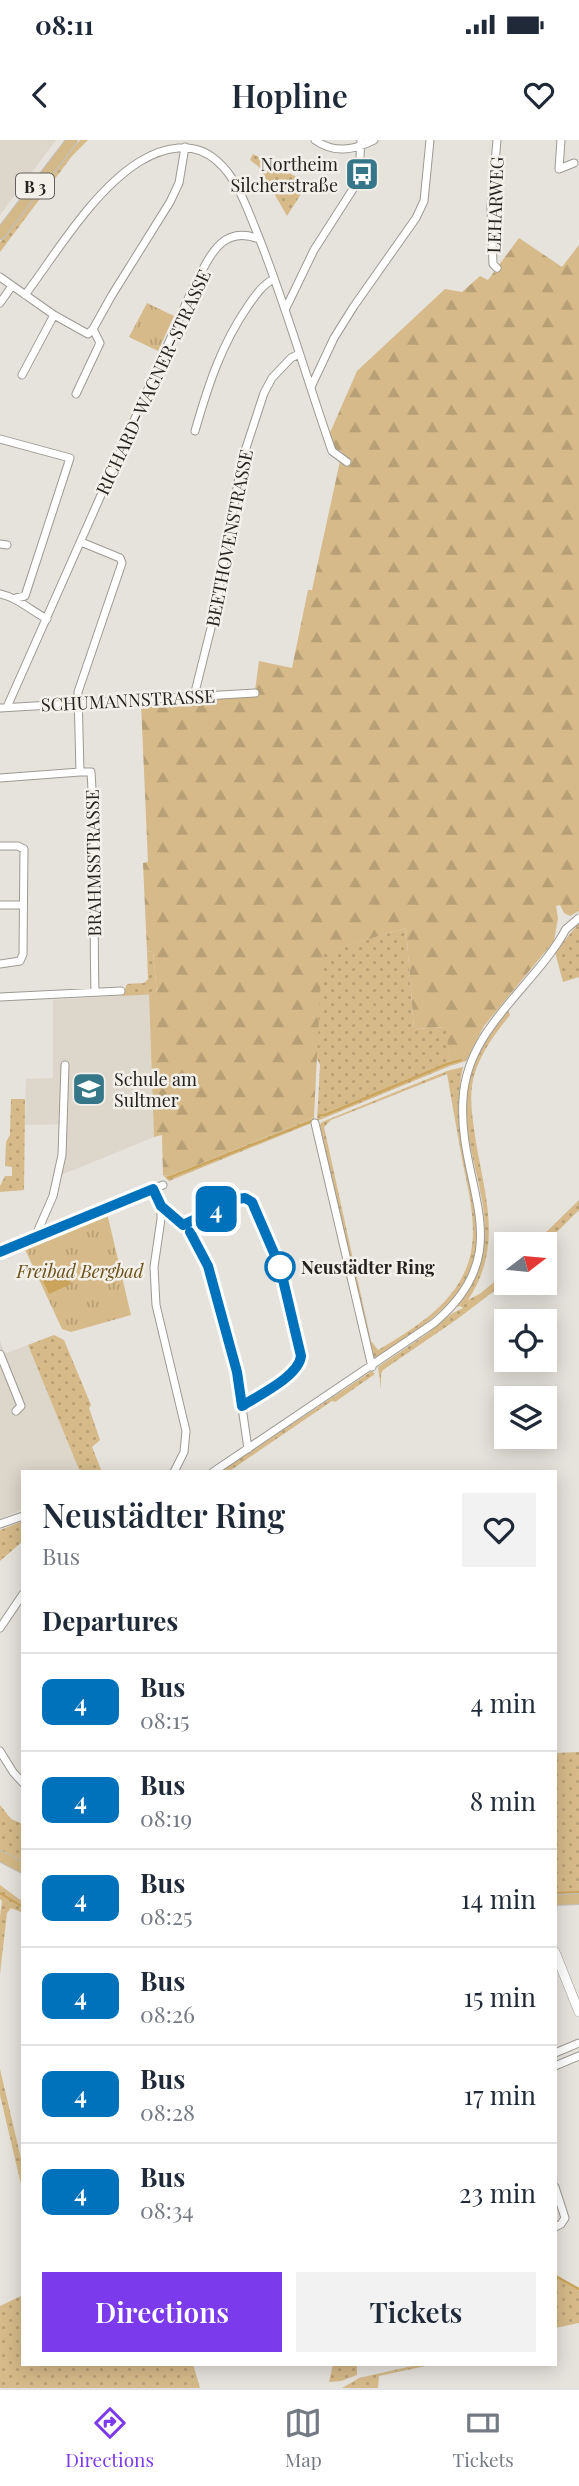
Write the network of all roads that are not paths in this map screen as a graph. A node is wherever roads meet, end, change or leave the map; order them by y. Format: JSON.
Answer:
{"nodes":[{"id":1,"x":72,"y":140,"type":"edge"},
{"id":2,"x":315,"y":140,"type":"edge"},
{"id":3,"x":374,"y":140,"type":"edge"},
{"id":4,"x":430,"y":140,"type":"edge"},
{"id":5,"x":497,"y":140,"type":"edge"},
{"id":6,"x":561,"y":140,"type":"edge"},
{"id":7,"x":361,"y":143,"type":"edge"},
{"id":8,"x":185,"y":147,"type":"junction"},
{"id":9,"x":574,"y":163,"type":"dead end"},
{"id":10,"x":0,"y":234,"type":"edge"},
{"id":11,"x":259,"y":239,"type":"junction"},
{"id":12,"x":497,"y":268,"type":"dead end"},
{"id":13,"x":0,"y":277,"type":"edge"},
{"id":14,"x":274,"y":279,"type":"junction"},
{"id":15,"x":12,"y":286,"type":"junction"},
{"id":16,"x":25,"y":295,"type":"junction"},
{"id":17,"x":0,"y":303,"type":"edge"},
{"id":18,"x":285,"y":310,"type":"junction"},
{"id":19,"x":54,"y":315,"type":"junction"},
{"id":20,"x":93,"y":329,"type":"junction"},
{"id":21,"x":299,"y":354,"type":"junction"},
{"id":22,"x":22,"y":375,"type":"dead end"},
{"id":23,"x":311,"y":387,"type":"junction"},
{"id":24,"x":76,"y":394,"type":"dead end"},
{"id":25,"x":195,"y":431,"type":"dead end"},
{"id":26,"x":0,"y":439,"type":"edge"},
{"id":27,"x":347,"y":462,"type":"dead end"},
{"id":28,"x":81,"y":542,"type":"junction"},
{"id":29,"x":0,"y":594,"type":"edge"},
{"id":30,"x":16,"y":598,"type":"junction"},
{"id":31,"x":47,"y":619,"type":"junction"},
{"id":32,"x":255,"y":693,"type":"dead end"},
{"id":33,"x":194,"y":696,"type":"junction"},
{"id":34,"x":77,"y":705,"type":"junction"},
{"id":35,"x":4,"y":708,"type":"edge"},
{"id":36,"x":80,"y":772,"type":"junction"},
{"id":37,"x":0,"y":778,"type":"edge"},
{"id":38,"x":0,"y":846,"type":"edge"},
{"id":39,"x":0,"y":905,"type":"edge"},
{"id":40,"x":23,"y":905,"type":"junction"},
{"id":41,"x":579,"y":918,"type":"edge"},
{"id":42,"x":0,"y":964,"type":"edge"},
{"id":43,"x":121,"y":990,"type":"dead end"},
{"id":44,"x":96,"y":992,"type":"junction"},
{"id":45,"x":0,"y":997,"type":"edge"},
{"id":46,"x":65,"y":1065,"type":"dead end"},
{"id":47,"x":315,"y":1123,"type":"dead end"},
{"id":48,"x":163,"y":1185,"type":"dead end"},
{"id":49,"x":153,"y":1189,"type":"junction"},
{"id":50,"x":161,"y":1206,"type":"junction"},
{"id":51,"x":183,"y":1225,"type":"junction"},
{"id":52,"x":35,"y":1237,"type":"junction"},
{"id":53,"x":0,"y":1252,"type":"edge"},
{"id":54,"x":0,"y":1354,"type":"edge"},
{"id":55,"x":372,"y":1367,"type":"junction"},
{"id":56,"x":242,"y":1406,"type":"junction"},
{"id":57,"x":16,"y":1411,"type":"dead end"},
{"id":58,"x":248,"y":1449,"type":"junction"},
{"id":59,"x":175,"y":1470,"type":"edge"},
{"id":60,"x":216,"y":1470,"type":"edge"},
{"id":61,"x":21,"y":1517,"type":"edge"},
{"id":62,"x":0,"y":1524,"type":"edge"},
{"id":63,"x":21,"y":1597,"type":"edge"},
{"id":64,"x":0,"y":1628,"type":"edge"},
{"id":65,"x":0,"y":1751,"type":"edge"},
{"id":66,"x":21,"y":1781,"type":"edge"},
{"id":67,"x":0,"y":1856,"type":"edge"},
{"id":68,"x":21,"y":1867,"type":"edge"},
{"id":69,"x":579,"y":1899,"type":"edge"},
{"id":70,"x":557,"y":1900,"type":"edge"},
{"id":71,"x":557,"y":1957,"type":"edge"},
{"id":72,"x":579,"y":2012,"type":"edge"},
{"id":73,"x":579,"y":2043,"type":"edge"},
{"id":74,"x":557,"y":2052,"type":"edge"},
{"id":75,"x":579,"y":2056,"type":"edge"},
{"id":76,"x":557,"y":2065,"type":"edge"},
{"id":77,"x":557,"y":2196,"type":"edge"},
{"id":78,"x":557,"y":2226,"type":"edge"}],
"edges":[{"from":1,"to":10,"type":"main road","number":"B 3"},
{"from":2,"to":7,"type":"street"},
{"from":3,"to":7,"type":"street"},
{"from":4,"to":23,"type":"street"},
{"from":5,"to":12,"type":"street","name":"LEHARWEG"},
{"from":6,"to":9,"type":"street"},
{"from":7,"to":18,"type":"street"},
{"from":8,"to":11,"type":"street"},
{"from":8,"to":16,"type":"street"},
{"from":8,"to":20,"type":"street"},
{"from":11,"to":14,"type":"street"},
{"from":11,"to":28,"type":"street","name":"RICHARD-WAGNER-STRASSE"},
{"from":13,"to":15,"type":"street"},
{"from":14,"to":18,"type":"street"},
{"from":14,"to":25,"type":"street"},
{"from":15,"to":16,"type":"street"},
{"from":15,"to":17,"type":"street"},
{"from":16,"to":19,"type":"street"},
{"from":18,"to":21,"type":"street"},
{"from":19,"to":20,"type":"street"},
{"from":19,"to":22,"type":"street"},
{"from":20,"to":24,"type":"street"},
{"from":21,"to":23,"type":"street"},
{"from":21,"to":33,"type":"street","name":"BEETHOVENSTRASSE"},
{"from":23,"to":27,"type":"street"},
{"from":26,"to":30,"type":"street"},
{"from":28,"to":31,"type":"street","name":"RICHARD-WAGNER-STRASSE"},
{"from":28,"to":34,"type":"street","name":"BRAHMSSTRASSE"},
{"from":29,"to":30,"type":"street"},
{"from":30,"to":31,"type":"street"},
{"from":31,"to":35,"type":"street","name":"RICHARD-WAGNER-STRASSE"},
{"from":32,"to":33,"type":"street","name":"SCHUMANNSTRASSE"},
{"from":33,"to":34,"type":"street","name":"SCHUMANNSTRASSE"},
{"from":34,"to":35,"type":"street","name":"SCHUMANNSTRASSE"},
{"from":34,"to":36,"type":"street","name":"BRAHMSSTRASSE"},
{"from":36,"to":37,"type":"street"},
{"from":36,"to":44,"type":"street","name":"BRAHMSSTRASSE"},
{"from":38,"to":40,"type":"street"},
{"from":39,"to":40,"type":"street"},
{"from":40,"to":42,"type":"street"},
{"from":41,"to":55,"type":"street"},
{"from":43,"to":44,"type":"street"},
{"from":44,"to":45,"type":"street"},
{"from":46,"to":52,"type":"street"},
{"from":47,"to":55,"type":"street"},
{"from":48,"to":49,"type":"street"},
{"from":49,"to":50,"type":"street"},
{"from":49,"to":52,"type":"street"},
{"from":50,"to":51,"type":"street"},
{"from":50,"to":59,"type":"street"},
{"from":51,"to":56,"type":"street"},
{"from":51,"to":56,"type":"street"},
{"from":52,"to":53,"type":"street"},
{"from":54,"to":57,"type":"street"},
{"from":55,"to":58,"type":"street"},
{"from":56,"to":58,"type":"street"},
{"from":58,"to":60,"type":"street"},
{"from":61,"to":62,"type":"street"},
{"from":63,"to":64,"type":"street"},
{"from":65,"to":66,"type":"street"},
{"from":67,"to":68,"type":"main road"},
{"from":69,"to":70,"type":"main road"},
{"from":71,"to":72,"type":"street"},
{"from":73,"to":74,"type":"street"},
{"from":75,"to":76,"type":"street"},
{"from":77,"to":78,"type":"street"}]}
